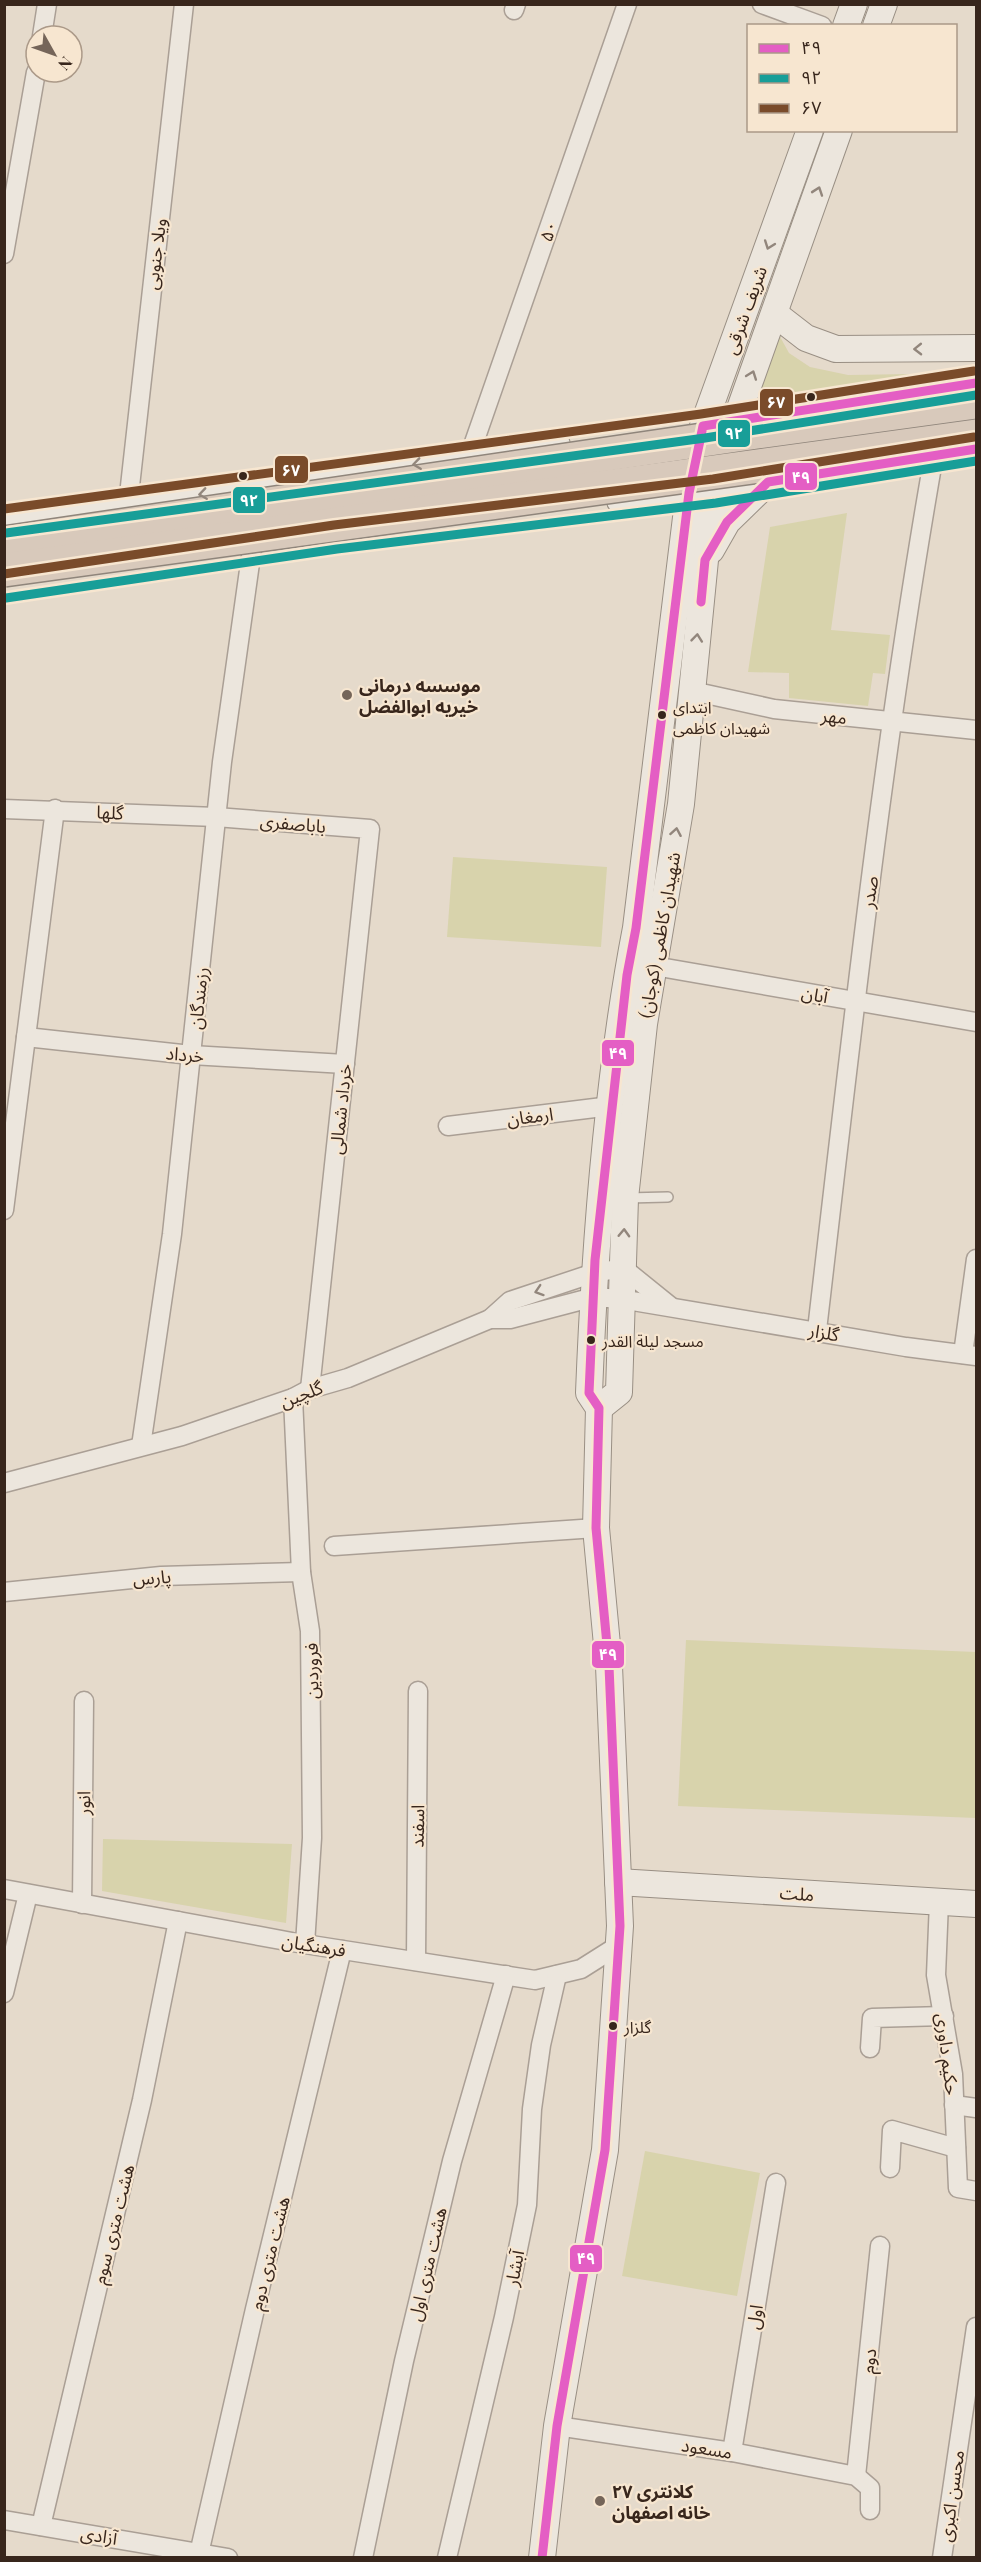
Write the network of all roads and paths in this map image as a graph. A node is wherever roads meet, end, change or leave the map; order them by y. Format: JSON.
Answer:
{"nodes":[{"id":1,"x":47,"y":4,"type":"edge"},
{"id":2,"x":184,"y":4,"type":"edge"},
{"id":3,"x":627,"y":4,"type":"edge"},
{"id":4,"x":762,"y":4,"type":"edge"},
{"id":5,"x":854,"y":4,"type":"edge"},
{"id":6,"x":884,"y":4,"type":"edge"},
{"id":7,"x":44,"y":24,"type":"edge"},
{"id":8,"x":817,"y":24,"type":"edge"},
{"id":9,"x":847,"y":24,"type":"edge"},
{"id":10,"x":877,"y":24,"type":"edge"},
{"id":11,"x":34,"y":84,"type":"edge"},
{"id":12,"x":809,"y":132,"type":"edge"},
{"id":13,"x":838,"y":132,"type":"edge"},
{"id":14,"x":4,"y":254,"type":"edge"},
{"id":15,"x":774,"y":314,"type":"junction"},
{"id":16,"x":976,"y":348,"type":"edge"},
{"id":17,"x":976,"y":383,"type":"edge"},
{"id":18,"x":976,"y":402,"type":"edge"},
{"id":19,"x":736,"y":420,"type":"junction"},
{"id":20,"x":703,"y":426,"type":"junction"},
{"id":21,"x":976,"y":436,"type":"edge"},
{"id":22,"x":976,"y":448,"type":"edge"},
{"id":23,"x":934,"y":455,"type":"junction"},
{"id":24,"x":469,"y":457,"type":"junction"},
{"id":25,"x":768,"y":482,"type":"junction"},
{"id":26,"x":715,"y":491,"type":"junction"},
{"id":27,"x":689,"y":493,"type":"junction"},
{"id":28,"x":128,"y":504,"type":"junction"},
{"id":29,"x":4,"y":520,"type":"edge"},
{"id":30,"x":4,"y":543,"type":"edge"},
{"id":31,"x":252,"y":549,"type":"junction"},
{"id":32,"x":705,"y":560,"type":"junction"},
{"id":33,"x":4,"y":570,"type":"edge"},
{"id":34,"x":4,"y":586,"type":"edge"},
{"id":35,"x":692,"y":691,"type":"junction"},
{"id":36,"x":892,"y":722,"type":"junction"},
{"id":37,"x":976,"y":730,"type":"edge"},
{"id":38,"x":4,"y":809,"type":"edge"},
{"id":39,"x":55,"y":809,"type":"junction"},
{"id":40,"x":216,"y":817,"type":"junction"},
{"id":41,"x":370,"y":829,"type":"joint"},
{"id":42,"x":654,"y":966,"type":"junction"},
{"id":43,"x":855,"y":1002,"type":"junction"},
{"id":44,"x":976,"y":1022,"type":"edge"},
{"id":45,"x":26,"y":1037,"type":"junction"},
{"id":46,"x":191,"y":1055,"type":"junction"},
{"id":47,"x":345,"y":1064,"type":"junction"},
{"id":48,"x":611,"y":1106,"type":"junction"},
{"id":49,"x":448,"y":1126,"type":"dead end"},
{"id":50,"x":668,"y":1197,"type":"dead end"},
{"id":51,"x":625,"y":1198,"type":"junction"},
{"id":52,"x":4,"y":1210,"type":"edge"},
{"id":53,"x":976,"y":1259,"type":"edge"},
{"id":54,"x":623,"y":1268,"type":"junction"},
{"id":55,"x":594,"y":1285,"type":"junction"},
{"id":56,"x":621,"y":1299,"type":"junction"},
{"id":57,"x":671,"y":1307,"type":"junction"},
{"id":58,"x":817,"y":1330,"type":"junction"},
{"id":59,"x":970,"y":1355,"type":"edge"},
{"id":60,"x":310,"y":1389,"type":"junction"},
{"id":61,"x":293,"y":1398,"type":"junction"},
{"id":62,"x":599,"y":1408,"type":"junction"},
{"id":63,"x":141,"y":1446,"type":"junction"},
{"id":64,"x":4,"y":1483,"type":"edge"},
{"id":65,"x":596,"y":1528,"type":"junction"},
{"id":66,"x":334,"y":1546,"type":"dead end"},
{"id":67,"x":301,"y":1572,"type":"junction"},
{"id":68,"x":4,"y":1592,"type":"edge"},
{"id":69,"x":418,"y":1691,"type":"dead end"},
{"id":70,"x":84,"y":1701,"type":"dead end"},
{"id":71,"x":618,"y":1882,"type":"junction"},
{"id":72,"x":4,"y":1889,"type":"edge"},
{"id":73,"x":28,"y":1894,"type":"junction"},
{"id":74,"x":939,"y":1902,"type":"junction"},
{"id":75,"x":82,"y":1904,"type":"junction"},
{"id":76,"x":976,"y":1904,"type":"edge"},
{"id":77,"x":178,"y":1921,"type":"junction"},
{"id":78,"x":305,"y":1944,"type":"junction"},
{"id":79,"x":619,"y":1945,"type":"junction"},
{"id":80,"x":342,"y":1950,"type":"junction"},
{"id":81,"x":416,"y":1961,"type":"junction"},
{"id":82,"x":506,"y":1975,"type":"junction"},
{"id":83,"x":557,"y":1975,"type":"junction"},
{"id":84,"x":4,"y":1994,"type":"edge"},
{"id":85,"x":944,"y":2016,"type":"junction"},
{"id":86,"x":870,"y":2048,"type":"dead end"},
{"id":87,"x":954,"y":2105,"type":"junction"},
{"id":88,"x":976,"y":2108,"type":"edge"},
{"id":89,"x":956,"y":2148,"type":"junction"},
{"id":90,"x":890,"y":2168,"type":"dead end"},
{"id":91,"x":776,"y":2183,"type":"dead end"},
{"id":92,"x":976,"y":2191,"type":"edge"},
{"id":93,"x":880,"y":2246,"type":"dead end"},
{"id":94,"x":976,"y":2328,"type":"edge"},
{"id":95,"x":974,"y":2355,"type":"edge"},
{"id":96,"x":556,"y":2426,"type":"junction"},
{"id":97,"x":732,"y":2452,"type":"junction"},
{"id":98,"x":856,"y":2476,"type":"junction"},
{"id":99,"x":870,"y":2510,"type":"dead end"},
{"id":100,"x":4,"y":2520,"type":"edge"},
{"id":101,"x":41,"y":2526,"type":"junction"},
{"id":102,"x":198,"y":2555,"type":"edge"},
{"id":103,"x":228,"y":2558,"type":"edge"},
{"id":104,"x":363,"y":2558,"type":"edge"},
{"id":105,"x":447,"y":2558,"type":"edge"},
{"id":106,"x":542,"y":2558,"type":"edge"},
{"id":107,"x":942,"y":2558,"type":"edge"}],
"edges":[{"from":1,"to":7,"type":"street"},
{"from":2,"to":28,"type":"street","name":"ویلا جنوبی"},
{"from":3,"to":24,"type":"street","name":"۵۰"},
{"from":4,"to":8,"type":"street"},
{"from":5,"to":9,"type":"main road"},
{"from":6,"to":10,"type":"main road"},
{"from":11,"to":14,"type":"street"},
{"from":12,"to":20,"type":"main road","name":"شریف شرقی","one_way":true},
{"from":15,"to":13,"type":"main road","name":"شریف شرقی","one_way":true},
{"from":16,"to":15,"type":"main road","one_way":true},
{"from":19,"to":15,"type":"main road","name":"شریف شرقی","one_way":true},
{"from":17,"to":19,"type":"main road"},
{"from":18,"to":30,"type":"highway","bridge":true},
{"from":19,"to":20,"type":"main road"},
{"from":19,"to":26,"type":"main road","name":"شریف شرقی"},
{"from":20,"to":24,"type":"main road"},
{"from":20,"to":27,"type":"main road","name":"شریف شرقی"},
{"from":21,"to":33,"type":"highway","bridge":true},
{"from":22,"to":23,"type":"main road"},
{"from":23,"to":25,"type":"main road"},
{"from":23,"to":36,"type":"street","name":"صدر"},
{"from":24,"to":28,"type":"main road","one_way":true},
{"from":25,"to":26,"type":"main road"},
{"from":25,"to":32,"type":"main road"},
{"from":26,"to":27,"type":"main road"},
{"from":26,"to":32,"type":"main road","name":"شهیدان کاظمی (کوجان)"},
{"from":27,"to":31,"type":"main road"},
{"from":27,"to":48,"type":"main road","name":"شهیدان کاظمی (کوجان)"},
{"from":28,"to":29,"type":"main road"},
{"from":31,"to":34,"type":"main road"},
{"from":31,"to":40,"type":"street","name":"رزمندگان"},
{"from":35,"to":32,"type":"main road","name":"شهیدان کاظمی (کوجان)","one_way":true},
{"from":35,"to":36,"type":"street","name":"مهر"},
{"from":42,"to":35,"type":"main road","name":"شهیدان کاظمی (کوجان)","one_way":true},
{"from":36,"to":37,"type":"street","name":"مهر"},
{"from":36,"to":43,"type":"street","name":"صدر"},
{"from":38,"to":39,"type":"street","name":"گلها"},
{"from":39,"to":40,"type":"street","name":"گلها"},
{"from":39,"to":45,"type":"street"},
{"from":40,"to":41,"type":"street","name":"باباصفری"},
{"from":40,"to":46,"type":"street","name":"رزمندگان"},
{"from":41,"to":47,"type":"street","name":"خرداد شمالی"},
{"from":42,"to":43,"type":"street","name":"آبان"},
{"from":42,"to":51,"type":"main road","name":"شهیدان کاظمی (کوجان)"},
{"from":43,"to":44,"type":"street","name":"آبان"},
{"from":43,"to":58,"type":"street","name":"صدر"},
{"from":45,"to":46,"type":"street","name":"خرداد"},
{"from":45,"to":52,"type":"street"},
{"from":46,"to":47,"type":"street","name":"خرداد"},
{"from":46,"to":63,"type":"street","name":"رزمندگان"},
{"from":47,"to":60,"type":"street","name":"خرداد شمالی"},
{"from":48,"to":49,"type":"street","name":"ارمغان"},
{"from":48,"to":55,"type":"main road","name":"شهیدان کاظمی (کوجان)"},
{"from":50,"to":51,"type":"lane"},
{"from":54,"to":51,"type":"main road","name":"شهیدان کاظمی (کوجان)","one_way":true},
{"from":53,"to":59,"type":"street"},
{"from":54,"to":55,"type":"street"},
{"from":54,"to":56,"type":"main road","name":"شهیدان کاظمی (کوجان)"},
{"from":54,"to":57,"type":"street"},
{"from":55,"to":56,"type":"street","name":"گلزار"},
{"from":55,"to":60,"type":"street","name":"گلچین"},
{"from":55,"to":62,"type":"main road","name":"شهیدان کاظمی (کوجان)"},
{"from":56,"to":57,"type":"street","name":"گلزار"},
{"from":56,"to":62,"type":"main road","name":"شهیدان کاظمی (کوجان)"},
{"from":57,"to":58,"type":"street","name":"گلزار"},
{"from":58,"to":59,"type":"street","name":"گلزار"},
{"from":60,"to":61,"type":"street","name":"گلچین"},
{"from":61,"to":63,"type":"street","name":"گلچین"},
{"from":61,"to":67,"type":"street","name":"فروردین"},
{"from":62,"to":65,"type":"main road","name":"شهیدان کاظمی (کوجان)"},
{"from":63,"to":64,"type":"street","name":"گلچین"},
{"from":65,"to":66,"type":"street"},
{"from":65,"to":71,"type":"main road","name":"شهیدان کاظمی (کوجان)"},
{"from":67,"to":68,"type":"street","name":"پارس"},
{"from":67,"to":78,"type":"street","name":"فروردین"},
{"from":69,"to":81,"type":"street","name":"اسفند"},
{"from":70,"to":75,"type":"street","name":"انور"},
{"from":71,"to":74,"type":"main road","name":"ملت"},
{"from":71,"to":79,"type":"main road","name":"شهیدان کاظمی (کوجان)"},
{"from":72,"to":73,"type":"street","name":"فرهنگیان"},
{"from":73,"to":75,"type":"street","name":"فرهنگیان"},
{"from":73,"to":84,"type":"street"},
{"from":74,"to":76,"type":"main road","name":"ملت"},
{"from":74,"to":85,"type":"street","name":"حکیم داوری"},
{"from":75,"to":77,"type":"street","name":"فرهنگیان"},
{"from":77,"to":78,"type":"street","name":"فرهنگیان"},
{"from":77,"to":101,"type":"street","name":"هشت متری سوم"},
{"from":78,"to":80,"type":"street","name":"فرهنگیان"},
{"from":79,"to":83,"type":"street","name":"فرهنگیان"},
{"from":79,"to":96,"type":"main road","name":"شهیدان کاظمی (کوجان)"},
{"from":80,"to":81,"type":"street","name":"فرهنگیان"},
{"from":80,"to":102,"type":"street","name":"هشت متری دوم"},
{"from":81,"to":82,"type":"street","name":"فرهنگیان"},
{"from":82,"to":83,"type":"street","name":"فرهنگیان"},
{"from":82,"to":104,"type":"street","name":"هشت متری اول"},
{"from":83,"to":105,"type":"street","name":"آبشار"},
{"from":85,"to":86,"type":"street"},
{"from":85,"to":87,"type":"street","name":"حکیم داوری"},
{"from":87,"to":88,"type":"street"},
{"from":87,"to":89,"type":"street","name":"حکیم داوری"},
{"from":89,"to":90,"type":"street"},
{"from":89,"to":92,"type":"street","name":"حکیم داوری"},
{"from":91,"to":97,"type":"street","name":"اول"},
{"from":93,"to":98,"type":"street","name":"دوم"},
{"from":94,"to":95,"type":"street","name":"محسن اکبری"},
{"from":95,"to":107,"type":"street","name":"محسن اکبری"},
{"from":96,"to":97,"type":"street","name":"مسعود"},
{"from":96,"to":106,"type":"main road","name":"شهیدان کاظمی (کوجان)"},
{"from":97,"to":98,"type":"street","name":"مسعود"},
{"from":98,"to":99,"type":"street"},
{"from":100,"to":101,"type":"street","name":"آزادی"},
{"from":101,"to":102,"type":"street","name":"آزادی"},
{"from":102,"to":103,"type":"street","name":"آزادی"}]}
